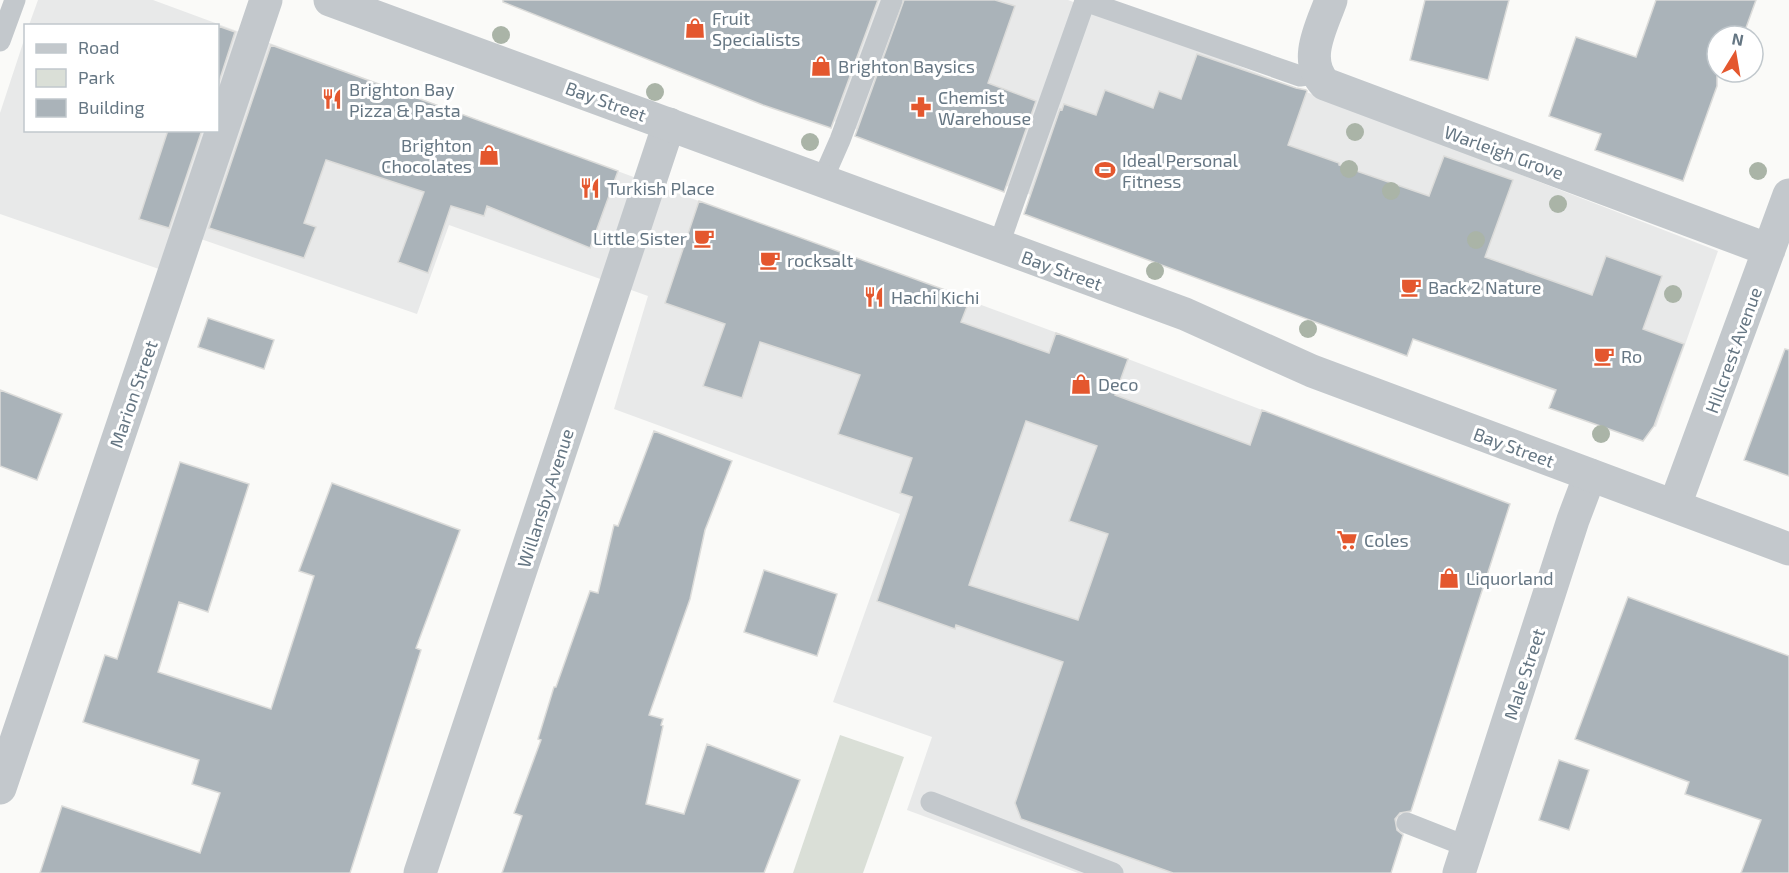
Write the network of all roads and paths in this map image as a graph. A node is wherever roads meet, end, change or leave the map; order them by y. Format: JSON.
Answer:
{"nodes":[{"id":1,"x":15,"y":0,"type":"edge"},
{"id":2,"x":266,"y":0,"type":"edge"},
{"id":3,"x":330,"y":0,"type":"edge"},
{"id":4,"x":892,"y":0,"type":"edge"},
{"id":5,"x":1331,"y":0,"type":"edge"},
{"id":6,"x":0,"y":42,"type":"edge"},
{"id":7,"x":1316,"y":74,"type":"junction"},
{"id":8,"x":669,"y":124,"type":"junction"},
{"id":9,"x":822,"y":181,"type":"junction"},
{"id":10,"x":1789,"y":195,"type":"edge"},
{"id":11,"x":998,"y":247,"type":"junction"},
{"id":12,"x":1769,"y":250,"type":"junction"},
{"id":13,"x":1590,"y":475,"type":"junction"},
{"id":14,"x":1675,"y":505,"type":"junction"},
{"id":15,"x":1789,"y":549,"type":"edge"},
{"id":16,"x":0,"y":788,"type":"edge"},
{"id":17,"x":932,"y":802,"type":"dead end"},
{"id":18,"x":1407,"y":823,"type":"dead end"},
{"id":19,"x":1463,"y":860,"type":"edge"},
{"id":20,"x":420,"y":873,"type":"edge"},
{"id":21,"x":1113,"y":873,"type":"edge"}],
"edges":[{"from":1,"to":6,"type":"lane"},
{"from":2,"to":16,"type":"street","name":"Marion Street"},
{"from":3,"to":8,"type":"street","name":"Bay Street"},
{"from":4,"to":9,"type":"lane"},
{"from":5,"to":7,"type":"street"},
{"from":7,"to":11,"type":"lane"},
{"from":7,"to":12,"type":"street","name":"Warleigh Grove"},
{"from":8,"to":9,"type":"street","name":"Bay Street"},
{"from":8,"to":20,"type":"street","name":"Willansby Avenue"},
{"from":9,"to":11,"type":"street","name":"Bay Street"},
{"from":10,"to":12,"type":"street","name":"Hillcrest Avenue"},
{"from":11,"to":13,"type":"street","name":"Bay Street"},
{"from":12,"to":14,"type":"street","name":"Hillcrest Avenue"},
{"from":13,"to":14,"type":"street","name":"Bay Street"},
{"from":13,"to":19,"type":"street","name":"Male Street"},
{"from":14,"to":15,"type":"street","name":"Bay Street"},
{"from":17,"to":21,"type":"lane"},
{"from":18,"to":19,"type":"lane"}]}
